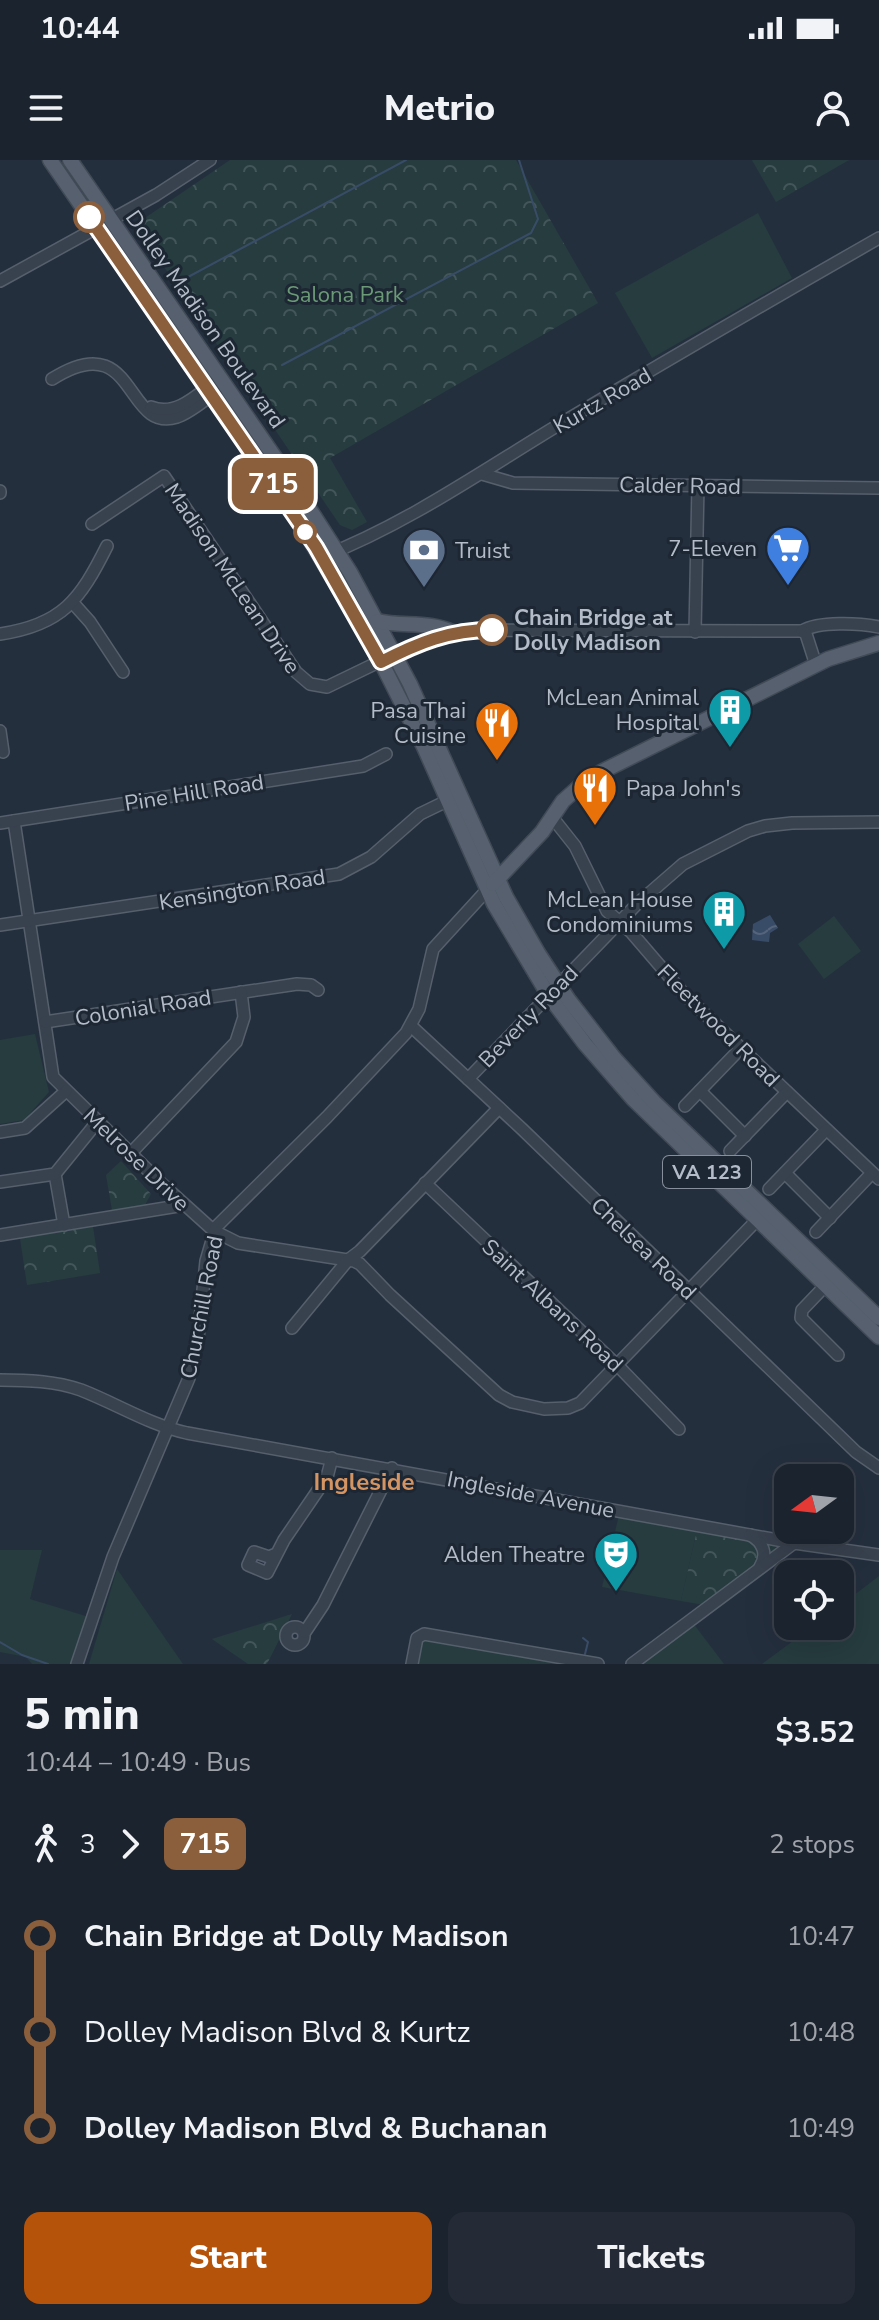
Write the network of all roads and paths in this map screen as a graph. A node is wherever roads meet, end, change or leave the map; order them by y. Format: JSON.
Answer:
{"nodes":[{"id":1,"x":50,"y":160,"type":"edge"},
{"id":2,"x":70,"y":160,"type":"edge"},
{"id":3,"x":210,"y":160,"type":"edge"},
{"id":4,"x":111,"y":220,"type":"junction"},
{"id":5,"x":97,"y":228,"type":"junction"},
{"id":6,"x":879,"y":238,"type":"edge"},
{"id":7,"x":0,"y":281,"type":"edge"},
{"id":8,"x":52,"y":379,"type":"dead end"},
{"id":9,"x":222,"y":382,"type":"junction"},
{"id":10,"x":209,"y":391,"type":"junction"},
{"id":11,"x":482,"y":474,"type":"junction"},
{"id":12,"x":698,"y":485,"type":"junction"},
{"id":13,"x":879,"y":488,"type":"edge"},
{"id":14,"x":92,"y":524,"type":"dead end"},
{"id":15,"x":107,"y":546,"type":"dead end"},
{"id":16,"x":337,"y":551,"type":"junction"},
{"id":17,"x":322,"y":557,"type":"junction"},
{"id":18,"x":73,"y":603,"type":"junction"},
{"id":19,"x":377,"y":621,"type":"junction"},
{"id":20,"x":879,"y":627,"type":"edge"},
{"id":21,"x":802,"y":631,"type":"junction"},
{"id":22,"x":452,"y":632,"type":"junction"},
{"id":23,"x":695,"y":632,"type":"junction"},
{"id":24,"x":0,"y":634,"type":"edge"},
{"id":25,"x":879,"y":643,"type":"edge"},
{"id":26,"x":395,"y":655,"type":"junction"},
{"id":27,"x":381,"y":662,"type":"junction"},
{"id":28,"x":816,"y":665,"type":"junction"},
{"id":29,"x":123,"y":672,"type":"dead end"},
{"id":30,"x":0,"y":731,"type":"edge"},
{"id":31,"x":3,"y":752,"type":"dead end"},
{"id":32,"x":386,"y":754,"type":"dead end"},
{"id":33,"x":453,"y":797,"type":"junction"},
{"id":34,"x":552,"y":817,"type":"junction"},
{"id":35,"x":14,"y":821,"type":"junction"},
{"id":36,"x":879,"y":822,"type":"edge"},
{"id":37,"x":0,"y":823,"type":"edge"},
{"id":38,"x":492,"y":884,"type":"junction"},
{"id":39,"x":29,"y":921,"type":"junction"},
{"id":40,"x":619,"y":922,"type":"junction"},
{"id":41,"x":0,"y":925,"type":"edge"},
{"id":42,"x":318,"y":990,"type":"dead end"},
{"id":43,"x":553,"y":990,"type":"junction"},
{"id":44,"x":241,"y":992,"type":"junction"},
{"id":45,"x":45,"y":1022,"type":"junction"},
{"id":46,"x":411,"y":1026,"type":"junction"},
{"id":47,"x":741,"y":1048,"type":"junction"},
{"id":48,"x":468,"y":1079,"type":"junction"},
{"id":49,"x":66,"y":1091,"type":"junction"},
{"id":50,"x":700,"y":1091,"type":"junction"},
{"id":51,"x":787,"y":1092,"type":"junction"},
{"id":52,"x":685,"y":1106,"type":"dead end"},
{"id":53,"x":499,"y":1108,"type":"junction"},
{"id":54,"x":98,"y":1121,"type":"junction"},
{"id":55,"x":826,"y":1130,"type":"junction"},
{"id":56,"x":0,"y":1132,"type":"edge"},
{"id":57,"x":745,"y":1136,"type":"junction"},
{"id":58,"x":730,"y":1151,"type":"dead end"},
{"id":59,"x":131,"y":1153,"type":"junction"},
{"id":60,"x":785,"y":1173,"type":"junction"},
{"id":61,"x":55,"y":1174,"type":"junction"},
{"id":62,"x":876,"y":1176,"type":"edge"},
{"id":63,"x":0,"y":1182,"type":"edge"},
{"id":64,"x":425,"y":1183,"type":"junction"},
{"id":65,"x":769,"y":1189,"type":"dead end"},
{"id":66,"x":184,"y":1205,"type":"junction"},
{"id":67,"x":830,"y":1218,"type":"junction"},
{"id":68,"x":757,"y":1220,"type":"junction"},
{"id":69,"x":64,"y":1225,"type":"junction"},
{"id":70,"x":214,"y":1231,"type":"junction"},
{"id":71,"x":816,"y":1232,"type":"dead end"},
{"id":72,"x":0,"y":1235,"type":"edge"},
{"id":73,"x":348,"y":1260,"type":"junction"},
{"id":74,"x":825,"y":1286,"type":"junction"},
{"id":75,"x":688,"y":1292,"type":"junction"},
{"id":76,"x":879,"y":1318,"type":"edge"},
{"id":77,"x":292,"y":1328,"type":"dead end"},
{"id":78,"x":879,"y":1337,"type":"edge"},
{"id":79,"x":838,"y":1355,"type":"dead end"},
{"id":80,"x":616,"y":1366,"type":"junction"},
{"id":81,"x":0,"y":1380,"type":"edge"},
{"id":82,"x":168,"y":1429,"type":"junction"},
{"id":83,"x":679,"y":1429,"type":"dead end"},
{"id":84,"x":332,"y":1458,"type":"junction"},
{"id":85,"x":392,"y":1468,"type":"junction"},
{"id":86,"x":879,"y":1468,"type":"edge"},
{"id":87,"x":750,"y":1535,"type":"junction"},
{"id":88,"x":774,"y":1539,"type":"edge"},
{"id":89,"x":793,"y":1544,"type":"edge"},
{"id":90,"x":801,"y":1544,"type":"edge"},
{"id":91,"x":276,"y":1554,"type":"dead end"},
{"id":92,"x":879,"y":1555,"type":"edge"},
{"id":93,"x":759,"y":1569,"type":"junction"},
{"id":94,"x":305,"y":1632,"type":"dead end"},
{"id":95,"x":77,"y":1664,"type":"edge"},
{"id":96,"x":412,"y":1664,"type":"edge"},
{"id":97,"x":598,"y":1664,"type":"edge"},
{"id":98,"x":632,"y":1664,"type":"edge"}],
"edges":[{"from":1,"to":5,"type":"main road","name":"Dolley Madison Boulevard","number":"VA 123"},
{"from":2,"to":4,"type":"main road","name":"Dolley Madison Boulevard","number":"VA 123"},
{"from":3,"to":4,"type":"street"},
{"from":4,"to":5,"type":"street"},
{"from":4,"to":9,"type":"main road","name":"Dolley Madison Boulevard","number":"VA 123"},
{"from":5,"to":7,"type":"street"},
{"from":5,"to":10,"type":"main road","name":"Dolley Madison Boulevard","number":"VA 123"},
{"from":6,"to":11,"type":"street","name":"Kurtz Road"},
{"from":8,"to":10,"type":"street"},
{"from":9,"to":10,"type":"street"},
{"from":9,"to":16,"type":"main road","name":"Dolley Madison Boulevard","number":"VA 123"},
{"from":10,"to":17,"type":"main road","name":"Dolley Madison Boulevard","number":"VA 123"},
{"from":11,"to":12,"type":"street","name":"Calder Road"},
{"from":11,"to":16,"type":"street","name":"Kurtz Road"},
{"from":12,"to":13,"type":"street","name":"Calder Road"},
{"from":12,"to":23,"type":"street"},
{"from":14,"to":27,"type":"street","name":"Madison McLean Drive"},
{"from":15,"to":18,"type":"street"},
{"from":16,"to":17,"type":"street","name":"Kurtz Road"},
{"from":16,"to":19,"type":"main road","name":"Dolley Madison Boulevard","number":"VA 123"},
{"from":17,"to":27,"type":"main road","name":"Dolley Madison Boulevard","number":"VA 123"},
{"from":18,"to":24,"type":"street"},
{"from":18,"to":29,"type":"street"},
{"from":19,"to":22,"type":"main road"},
{"from":19,"to":26,"type":"main road","name":"Dolley Madison Boulevard","number":"VA 123"},
{"from":20,"to":21,"type":"street"},
{"from":21,"to":23,"type":"street"},
{"from":21,"to":28,"type":"street"},
{"from":22,"to":23,"type":"street"},
{"from":22,"to":26,"type":"street"},
{"from":25,"to":28,"type":"main road"},
{"from":26,"to":27,"type":"street"},
{"from":26,"to":33,"type":"main road","name":"Dolley Madison Boulevard","number":"VA 123"},
{"from":27,"to":33,"type":"main road","name":"Dolley Madison Boulevard","number":"VA 123"},
{"from":28,"to":34,"type":"main road"},
{"from":30,"to":31,"type":"street"},
{"from":32,"to":35,"type":"street","name":"Pine Hill Road"},
{"from":33,"to":38,"type":"main road","name":"Dolley Madison Boulevard","number":"VA 123"},
{"from":33,"to":39,"type":"street","name":"Kensington Road"},
{"from":34,"to":38,"type":"main road"},
{"from":34,"to":40,"type":"street","name":"Fleetwood Road"},
{"from":35,"to":37,"type":"street","name":"Pine Hill Road"},
{"from":35,"to":39,"type":"street","name":"Melrose Drive"},
{"from":36,"to":40,"type":"street","name":"Beverly Road"},
{"from":38,"to":43,"type":"main road","name":"Dolley Madison Boulevard","number":"VA 123"},
{"from":38,"to":46,"type":"street","name":"Churchill Road"},
{"from":39,"to":41,"type":"street","name":"Kensington Road"},
{"from":39,"to":45,"type":"street","name":"Melrose Drive"},
{"from":40,"to":43,"type":"street","name":"Beverly Road"},
{"from":40,"to":47,"type":"street","name":"Fleetwood Road"},
{"from":42,"to":44,"type":"street","name":"Colonial Road"},
{"from":43,"to":48,"type":"street","name":"Beverly Road"},
{"from":43,"to":68,"type":"main road","name":"Dolley Madison Boulevard","number":"VA 123"},
{"from":43,"to":76,"type":"main road","name":"Dolley Madison Boulevard","number":"VA 123"},
{"from":44,"to":45,"type":"street","name":"Colonial Road"},
{"from":44,"to":59,"type":"street"},
{"from":45,"to":49,"type":"street","name":"Melrose Drive"},
{"from":46,"to":48,"type":"street","name":"Chelsea Road"},
{"from":46,"to":70,"type":"street","name":"Churchill Road"},
{"from":47,"to":50,"type":"street"},
{"from":47,"to":51,"type":"street","name":"Fleetwood Road"},
{"from":48,"to":53,"type":"street","name":"Chelsea Road"},
{"from":49,"to":54,"type":"street","name":"Melrose Drive"},
{"from":49,"to":56,"type":"street"},
{"from":50,"to":52,"type":"street"},
{"from":50,"to":57,"type":"street"},
{"from":51,"to":55,"type":"street","name":"Fleetwood Road"},
{"from":51,"to":57,"type":"street"},
{"from":53,"to":64,"type":"street"},
{"from":53,"to":75,"type":"street","name":"Chelsea Road"},
{"from":54,"to":59,"type":"street","name":"Melrose Drive"},
{"from":54,"to":61,"type":"street"},
{"from":55,"to":60,"type":"street"},
{"from":55,"to":62,"type":"street","name":"Fleetwood Road"},
{"from":57,"to":58,"type":"street"},
{"from":59,"to":66,"type":"street","name":"Melrose Drive"},
{"from":60,"to":65,"type":"street"},
{"from":60,"to":67,"type":"street"},
{"from":61,"to":63,"type":"street"},
{"from":61,"to":69,"type":"street"},
{"from":62,"to":67,"type":"street"},
{"from":64,"to":73,"type":"street"},
{"from":64,"to":80,"type":"street","name":"Saint Albans Road"},
{"from":66,"to":69,"type":"street"},
{"from":66,"to":70,"type":"street","name":"Melrose Drive"},
{"from":67,"to":71,"type":"street"},
{"from":68,"to":74,"type":"main road","name":"Dolley Madison Boulevard","number":"VA 123"},
{"from":68,"to":75,"type":"street"},
{"from":69,"to":72,"type":"street"},
{"from":70,"to":73,"type":"street","name":"Melrose Drive"},
{"from":70,"to":82,"type":"street","name":"Churchill Road"},
{"from":73,"to":77,"type":"street"},
{"from":73,"to":80,"type":"street","name":"Melrose Drive"},
{"from":74,"to":78,"type":"main road","name":"Dolley Madison Boulevard","number":"VA 123"},
{"from":74,"to":79,"type":"street"},
{"from":75,"to":80,"type":"street"},
{"from":75,"to":86,"type":"street","name":"Chelsea Road"},
{"from":80,"to":83,"type":"street","name":"Saint Albans Road"},
{"from":81,"to":82,"type":"street","name":"Ingleside Avenue"},
{"from":82,"to":84,"type":"street","name":"Ingleside Avenue"},
{"from":82,"to":95,"type":"street","name":"Churchill Road"},
{"from":84,"to":85,"type":"street","name":"Ingleside Avenue"},
{"from":84,"to":91,"type":"street"},
{"from":85,"to":87,"type":"street","name":"Ingleside Avenue"},
{"from":85,"to":94,"type":"street"},
{"from":87,"to":88,"type":"street","name":"Ingleside Avenue"},
{"from":87,"to":93,"type":"street"},
{"from":89,"to":93,"type":"street"},
{"from":90,"to":92,"type":"street","name":"Ingleside Avenue"},
{"from":93,"to":98,"type":"street"},
{"from":96,"to":97,"type":"street"}]}
